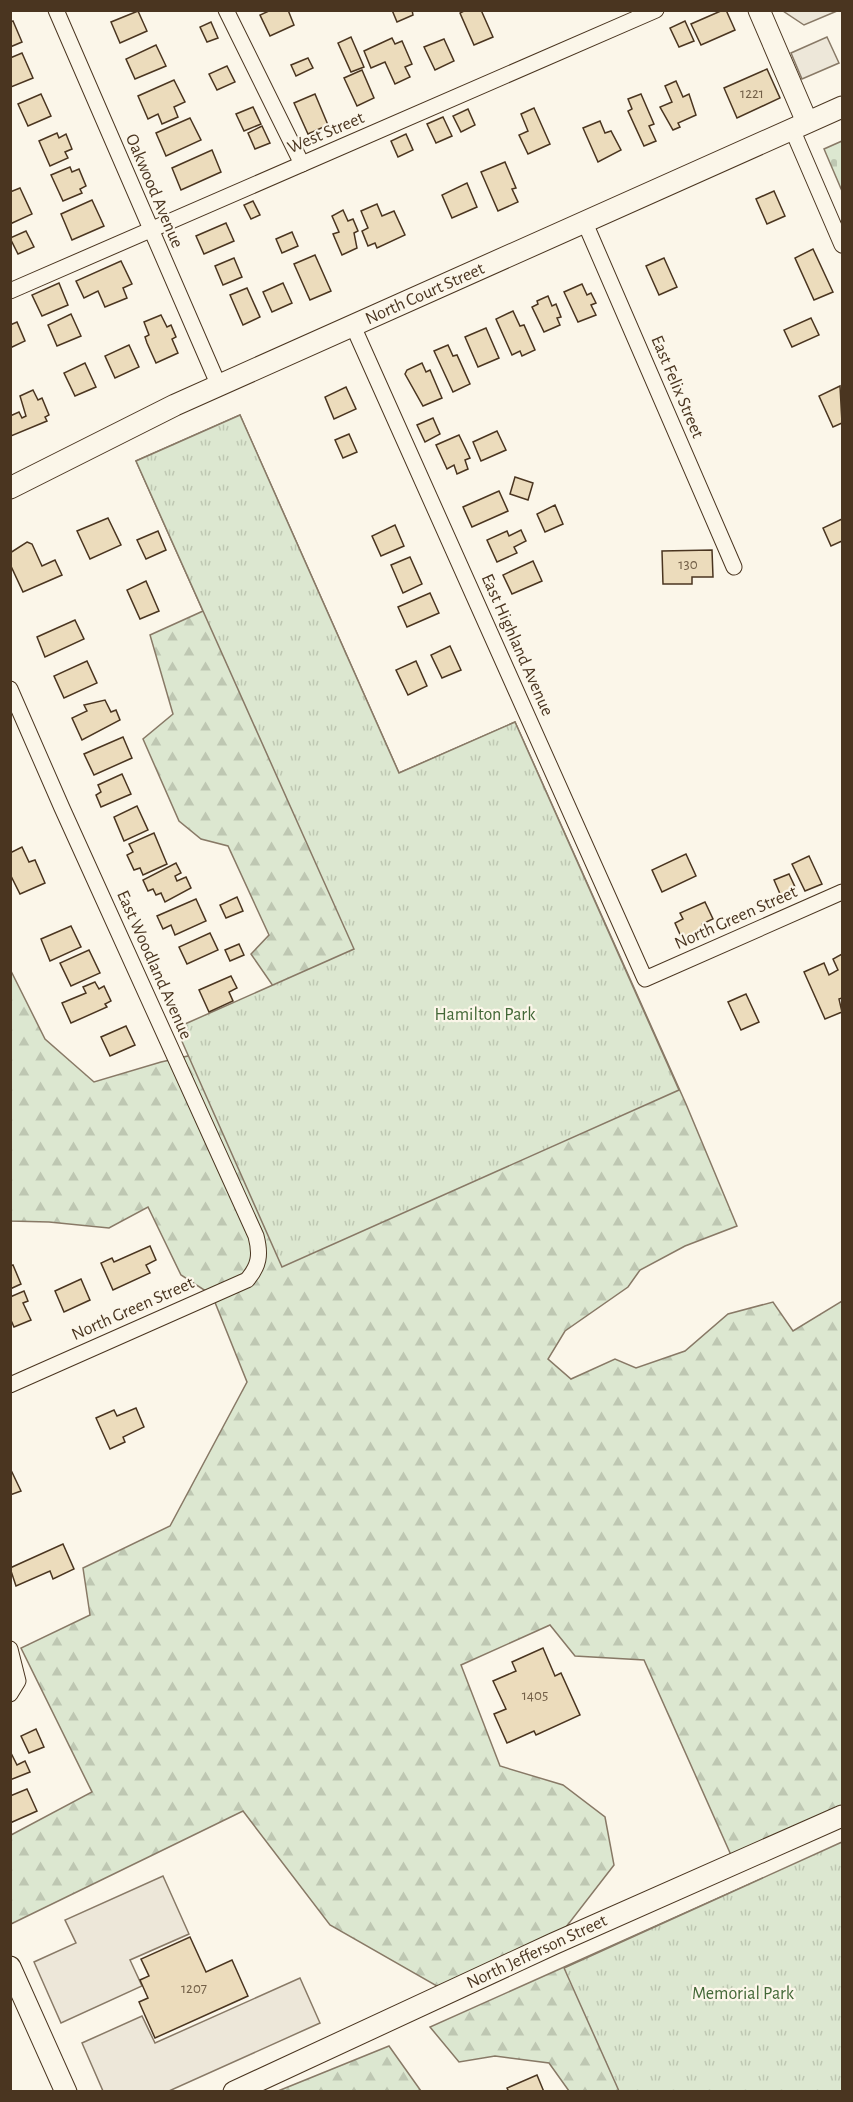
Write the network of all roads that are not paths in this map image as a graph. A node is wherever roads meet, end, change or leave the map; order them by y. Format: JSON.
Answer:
{"nodes":[{"id":1,"x":226,"y":10,"type":"edge"},
{"id":2,"x":656,"y":10,"type":"edge"},
{"id":3,"x":759,"y":10,"type":"edge"},
{"id":4,"x":60,"y":12,"type":"edge"},
{"id":5,"x":843,"y":107,"type":"edge"},
{"id":6,"x":800,"y":126,"type":"junction"},
{"id":7,"x":302,"y":164,"type":"junction"},
{"id":8,"x":585,"y":223,"type":"junction"},
{"id":9,"x":150,"y":231,"type":"junction"},
{"id":10,"x":843,"y":245,"type":"edge"},
{"id":11,"x":10,"y":291,"type":"edge"},
{"id":12,"x":353,"y":326,"type":"junction"},
{"id":13,"x":219,"y":386,"type":"junction"},
{"id":14,"x":10,"y":488,"type":"edge"},
{"id":15,"x":734,"y":567,"type":"dead end"},
{"id":16,"x":10,"y":689,"type":"edge"},
{"id":17,"x":843,"y":892,"type":"edge"},
{"id":18,"x":645,"y":979,"type":"joint"},
{"id":19,"x":259,"y":1258,"type":"joint"},
{"id":20,"x":10,"y":1385,"type":"edge"},
{"id":21,"x":10,"y":1649,"type":"edge"},
{"id":22,"x":14,"y":1687,"type":"edge"},
{"id":23,"x":843,"y":1816,"type":"edge"},
{"id":24,"x":10,"y":1967,"type":"edge"},
{"id":25,"x":66,"y":2091,"type":"edge"},
{"id":26,"x":234,"y":2091,"type":"edge"}],
"edges":[{"from":1,"to":7,"type":"street"},
{"from":2,"to":7,"type":"street","name":"West Street"},
{"from":3,"to":6,"type":"main road"},
{"from":4,"to":9,"type":"street","name":"Oakwood Avenue"},
{"from":5,"to":6,"type":"main road","name":"North Court Street"},
{"from":6,"to":8,"type":"main road","name":"North Court Street"},
{"from":6,"to":10,"type":"street"},
{"from":7,"to":9,"type":"street","name":"West Street"},
{"from":8,"to":12,"type":"main road","name":"North Court Street"},
{"from":8,"to":15,"type":"street","name":"East Felix Street"},
{"from":9,"to":11,"type":"street","name":"West Street"},
{"from":9,"to":13,"type":"street","name":"Oakwood Avenue"},
{"from":12,"to":13,"type":"main road","name":"North Court Street"},
{"from":12,"to":18,"type":"street","name":"East Highland Avenue"},
{"from":13,"to":14,"type":"main road","name":"North Court Street"},
{"from":16,"to":19,"type":"street","name":"East Woodland Avenue"},
{"from":17,"to":18,"type":"street","name":"North Green Street"},
{"from":19,"to":20,"type":"street","name":"North Green Street"},
{"from":21,"to":22,"type":"street"},
{"from":23,"to":26,"type":"main road","name":"North Jefferson Street"},
{"from":24,"to":25,"type":"main road"}]}
